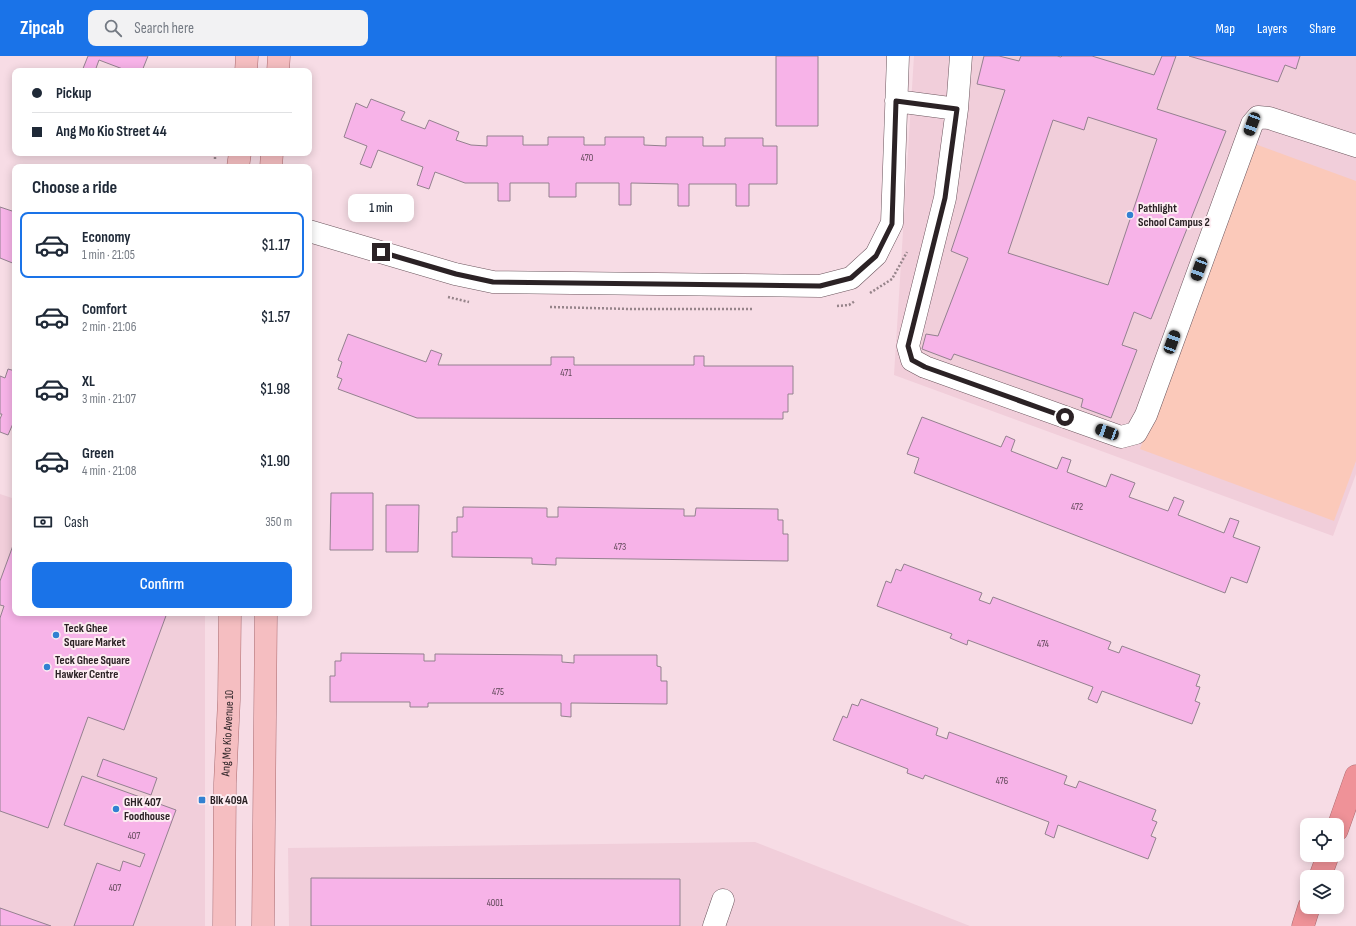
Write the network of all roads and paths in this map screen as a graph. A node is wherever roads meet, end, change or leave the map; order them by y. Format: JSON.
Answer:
{"nodes":[{"id":1,"x":246,"y":56,"type":"edge"},
{"id":2,"x":279,"y":56,"type":"edge"},
{"id":3,"x":898,"y":56,"type":"edge"},
{"id":4,"x":961,"y":56,"type":"edge"},
{"id":5,"x":246,"y":68,"type":"edge"},
{"id":6,"x":278,"y":68,"type":"edge"},
{"id":7,"x":896,"y":101,"type":"junction"},
{"id":8,"x":957,"y":109,"type":"junction"},
{"id":9,"x":1356,"y":146,"type":"edge"},
{"id":10,"x":312,"y":232,"type":"edge"},
{"id":11,"x":230,"y":616,"type":"edge"},
{"id":12,"x":266,"y":616,"type":"edge"},
{"id":13,"x":1356,"y":776,"type":"edge"},
{"id":14,"x":1341,"y":818,"type":"edge"},
{"id":15,"x":723,"y":900,"type":"dead end"},
{"id":16,"x":1306,"y":914,"type":"edge"},
{"id":17,"x":224,"y":926,"type":"edge"},
{"id":18,"x":263,"y":926,"type":"edge"},
{"id":19,"x":714,"y":926,"type":"edge"},
{"id":20,"x":1302,"y":926,"type":"edge"}],
"edges":[{"from":1,"to":5,"type":"main road"},
{"from":2,"to":6,"type":"main road"},
{"from":3,"to":7,"type":"street"},
{"from":4,"to":8,"type":"street"},
{"from":7,"to":8,"type":"street"},
{"from":7,"to":10,"type":"street"},
{"from":8,"to":9,"type":"street"},
{"from":11,"to":17,"type":"main road","name":"Ang Mo Kio Avenue 10"},
{"from":12,"to":18,"type":"main road"},
{"from":13,"to":14,"type":"highway"},
{"from":15,"to":19,"type":"street"},
{"from":16,"to":20,"type":"highway"}]}
